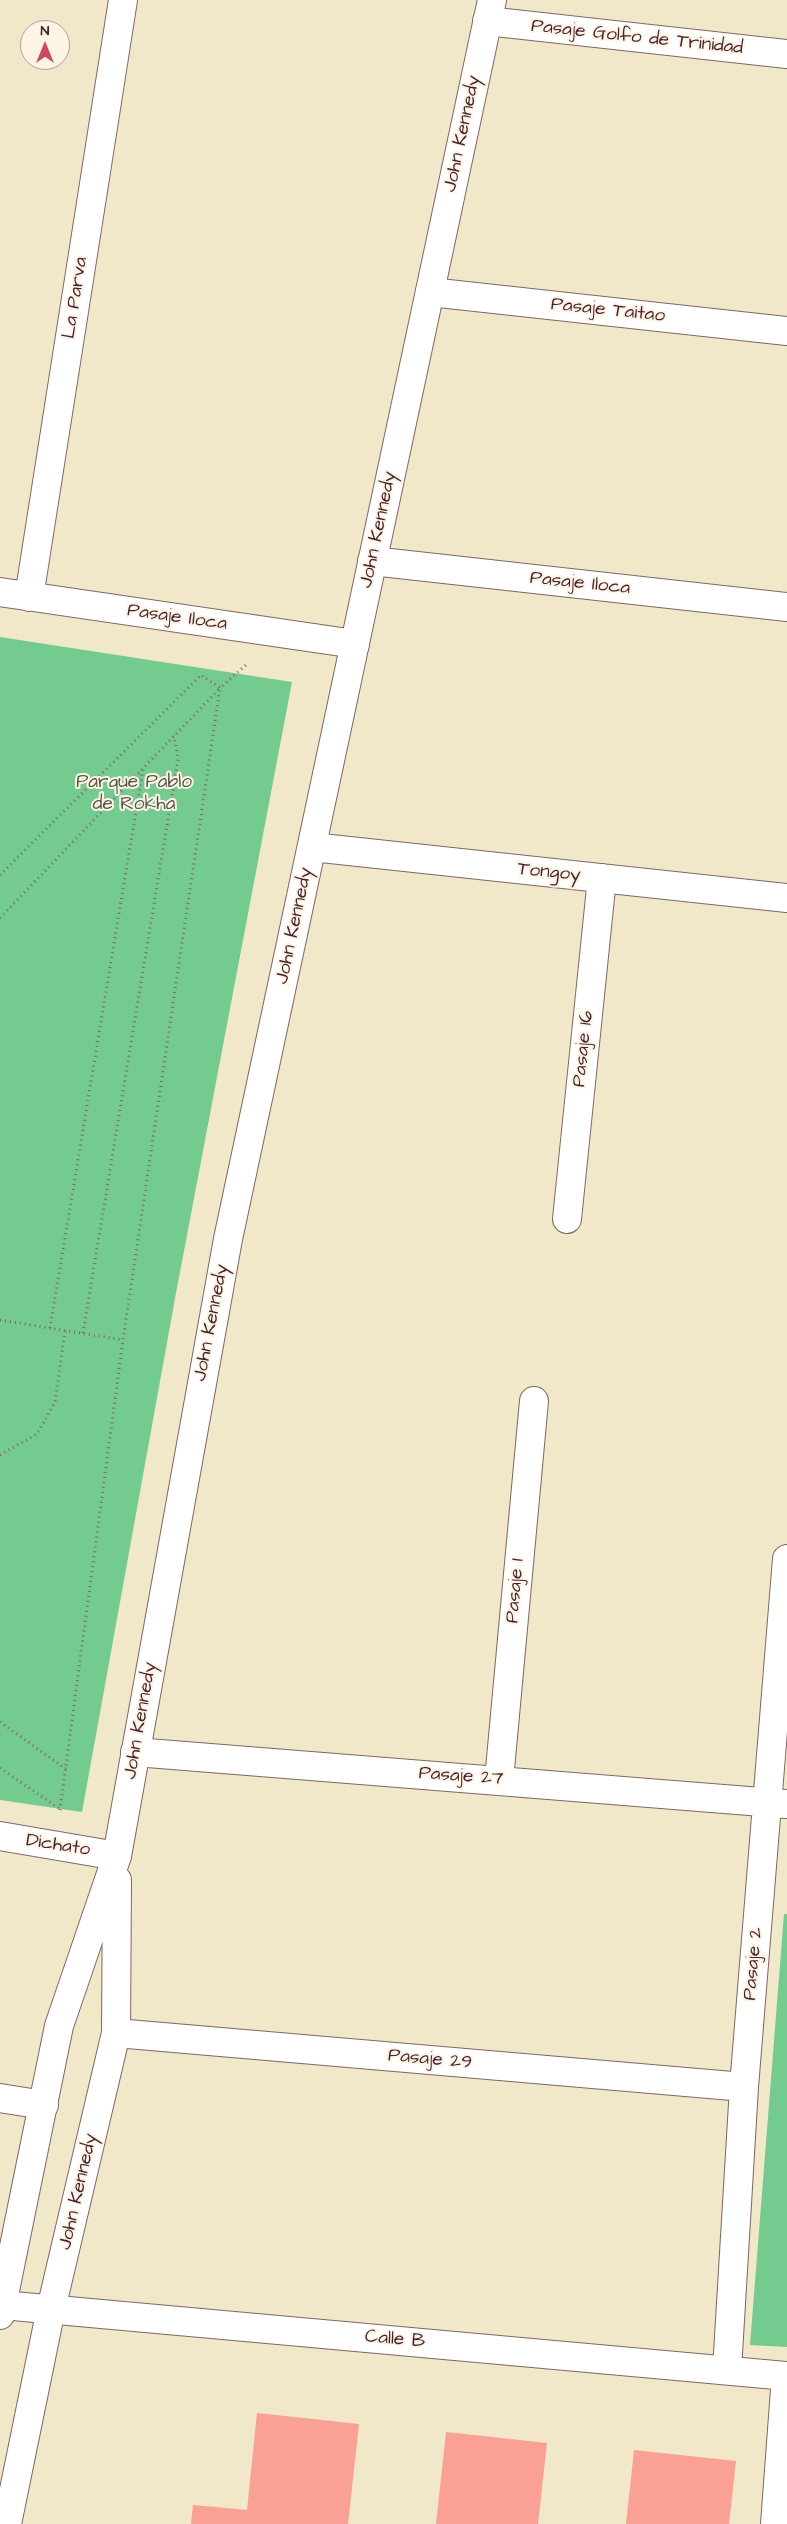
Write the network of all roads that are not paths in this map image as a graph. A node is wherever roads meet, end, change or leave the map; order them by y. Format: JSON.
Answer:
{"nodes":[{"id":1,"x":123,"y":0,"type":"edge"},
{"id":2,"x":490,"y":11,"type":"edge"},
{"id":3,"x":787,"y":54,"type":"edge"},
{"id":4,"x":430,"y":292,"type":"junction"},
{"id":5,"x":787,"y":331,"type":"edge"},
{"id":6,"x":372,"y":562,"type":"junction"},
{"id":7,"x":0,"y":592,"type":"edge"},
{"id":8,"x":29,"y":596,"type":"junction"},
{"id":9,"x":787,"y":607,"type":"edge"},
{"id":10,"x":355,"y":644,"type":"junction"},
{"id":11,"x":312,"y":847,"type":"junction"},
{"id":12,"x":602,"y":878,"type":"junction"},
{"id":13,"x":787,"y":898,"type":"edge"},
{"id":14,"x":567,"y":1219,"type":"dead end"},
{"id":15,"x":534,"y":1401,"type":"dead end"},
{"id":16,"x":787,"y":1558,"type":"edge"},
{"id":17,"x":135,"y":1752,"type":"junction"},
{"id":18,"x":499,"y":1780,"type":"junction"},
{"id":19,"x":777,"y":1803,"type":"edge"},
{"id":20,"x":0,"y":1836,"type":"edge"},
{"id":21,"x":117,"y":1856,"type":"junction"},
{"id":22,"x":116,"y":2033,"type":"junction"},
{"id":23,"x":744,"y":2087,"type":"junction"},
{"id":24,"x":0,"y":2098,"type":"edge"},
{"id":25,"x":44,"y":2104,"type":"junction"},
{"id":26,"x":1,"y":2310,"type":"edge"},
{"id":27,"x":51,"y":2310,"type":"junction"},
{"id":28,"x":727,"y":2370,"type":"junction"},
{"id":29,"x":786,"y":2376,"type":"edge"},
{"id":30,"x":6,"y":2524,"type":"edge"},
{"id":31,"x":774,"y":2524,"type":"edge"}],
"edges":[{"from":1,"to":8,"type":"street","name":"La Parva"},
{"from":2,"to":3,"type":"street","name":"Pasaje Golfo de Trinidad"},
{"from":2,"to":4,"type":"street","name":"John Kennedy"},
{"from":4,"to":5,"type":"street","name":"Pasaje Taitao"},
{"from":4,"to":6,"type":"street","name":"John Kennedy"},
{"from":6,"to":9,"type":"street","name":"Pasaje Iloca"},
{"from":6,"to":10,"type":"street","name":"John Kennedy"},
{"from":7,"to":8,"type":"street","name":"Pasaje Iloca"},
{"from":8,"to":10,"type":"street","name":"Pasaje Iloca"},
{"from":10,"to":11,"type":"street","name":"John Kennedy"},
{"from":11,"to":12,"type":"street","name":"Tongoy"},
{"from":11,"to":17,"type":"street","name":"John Kennedy"},
{"from":12,"to":13,"type":"street","name":"Tongoy"},
{"from":12,"to":14,"type":"street","name":"Pasaje 16"},
{"from":15,"to":18,"type":"street","name":"Pasaje 1"},
{"from":16,"to":19,"type":"street","name":"Pasaje 2"},
{"from":17,"to":18,"type":"street","name":"Pasaje 27"},
{"from":17,"to":21,"type":"street","name":"John Kennedy"},
{"from":18,"to":19,"type":"street","name":"Pasaje 27"},
{"from":19,"to":23,"type":"street","name":"Pasaje 2"},
{"from":20,"to":21,"type":"street","name":"Dichato"},
{"from":21,"to":22,"type":"street","name":"John Kennedy"},
{"from":21,"to":25,"type":"street","name":"John Kennedy"},
{"from":22,"to":23,"type":"street","name":"Pasaje 29"},
{"from":22,"to":27,"type":"street","name":"John Kennedy"},
{"from":23,"to":28,"type":"street","name":"Pasaje 2"},
{"from":24,"to":25,"type":"street"},
{"from":25,"to":26,"type":"street","name":"John Kennedy"},
{"from":26,"to":27,"type":"street","name":"Calle B"},
{"from":27,"to":28,"type":"street","name":"Calle B"},
{"from":27,"to":30,"type":"street","name":"John Kennedy"},
{"from":28,"to":29,"type":"street","name":"Calle B"},
{"from":29,"to":31,"type":"street"}]}
